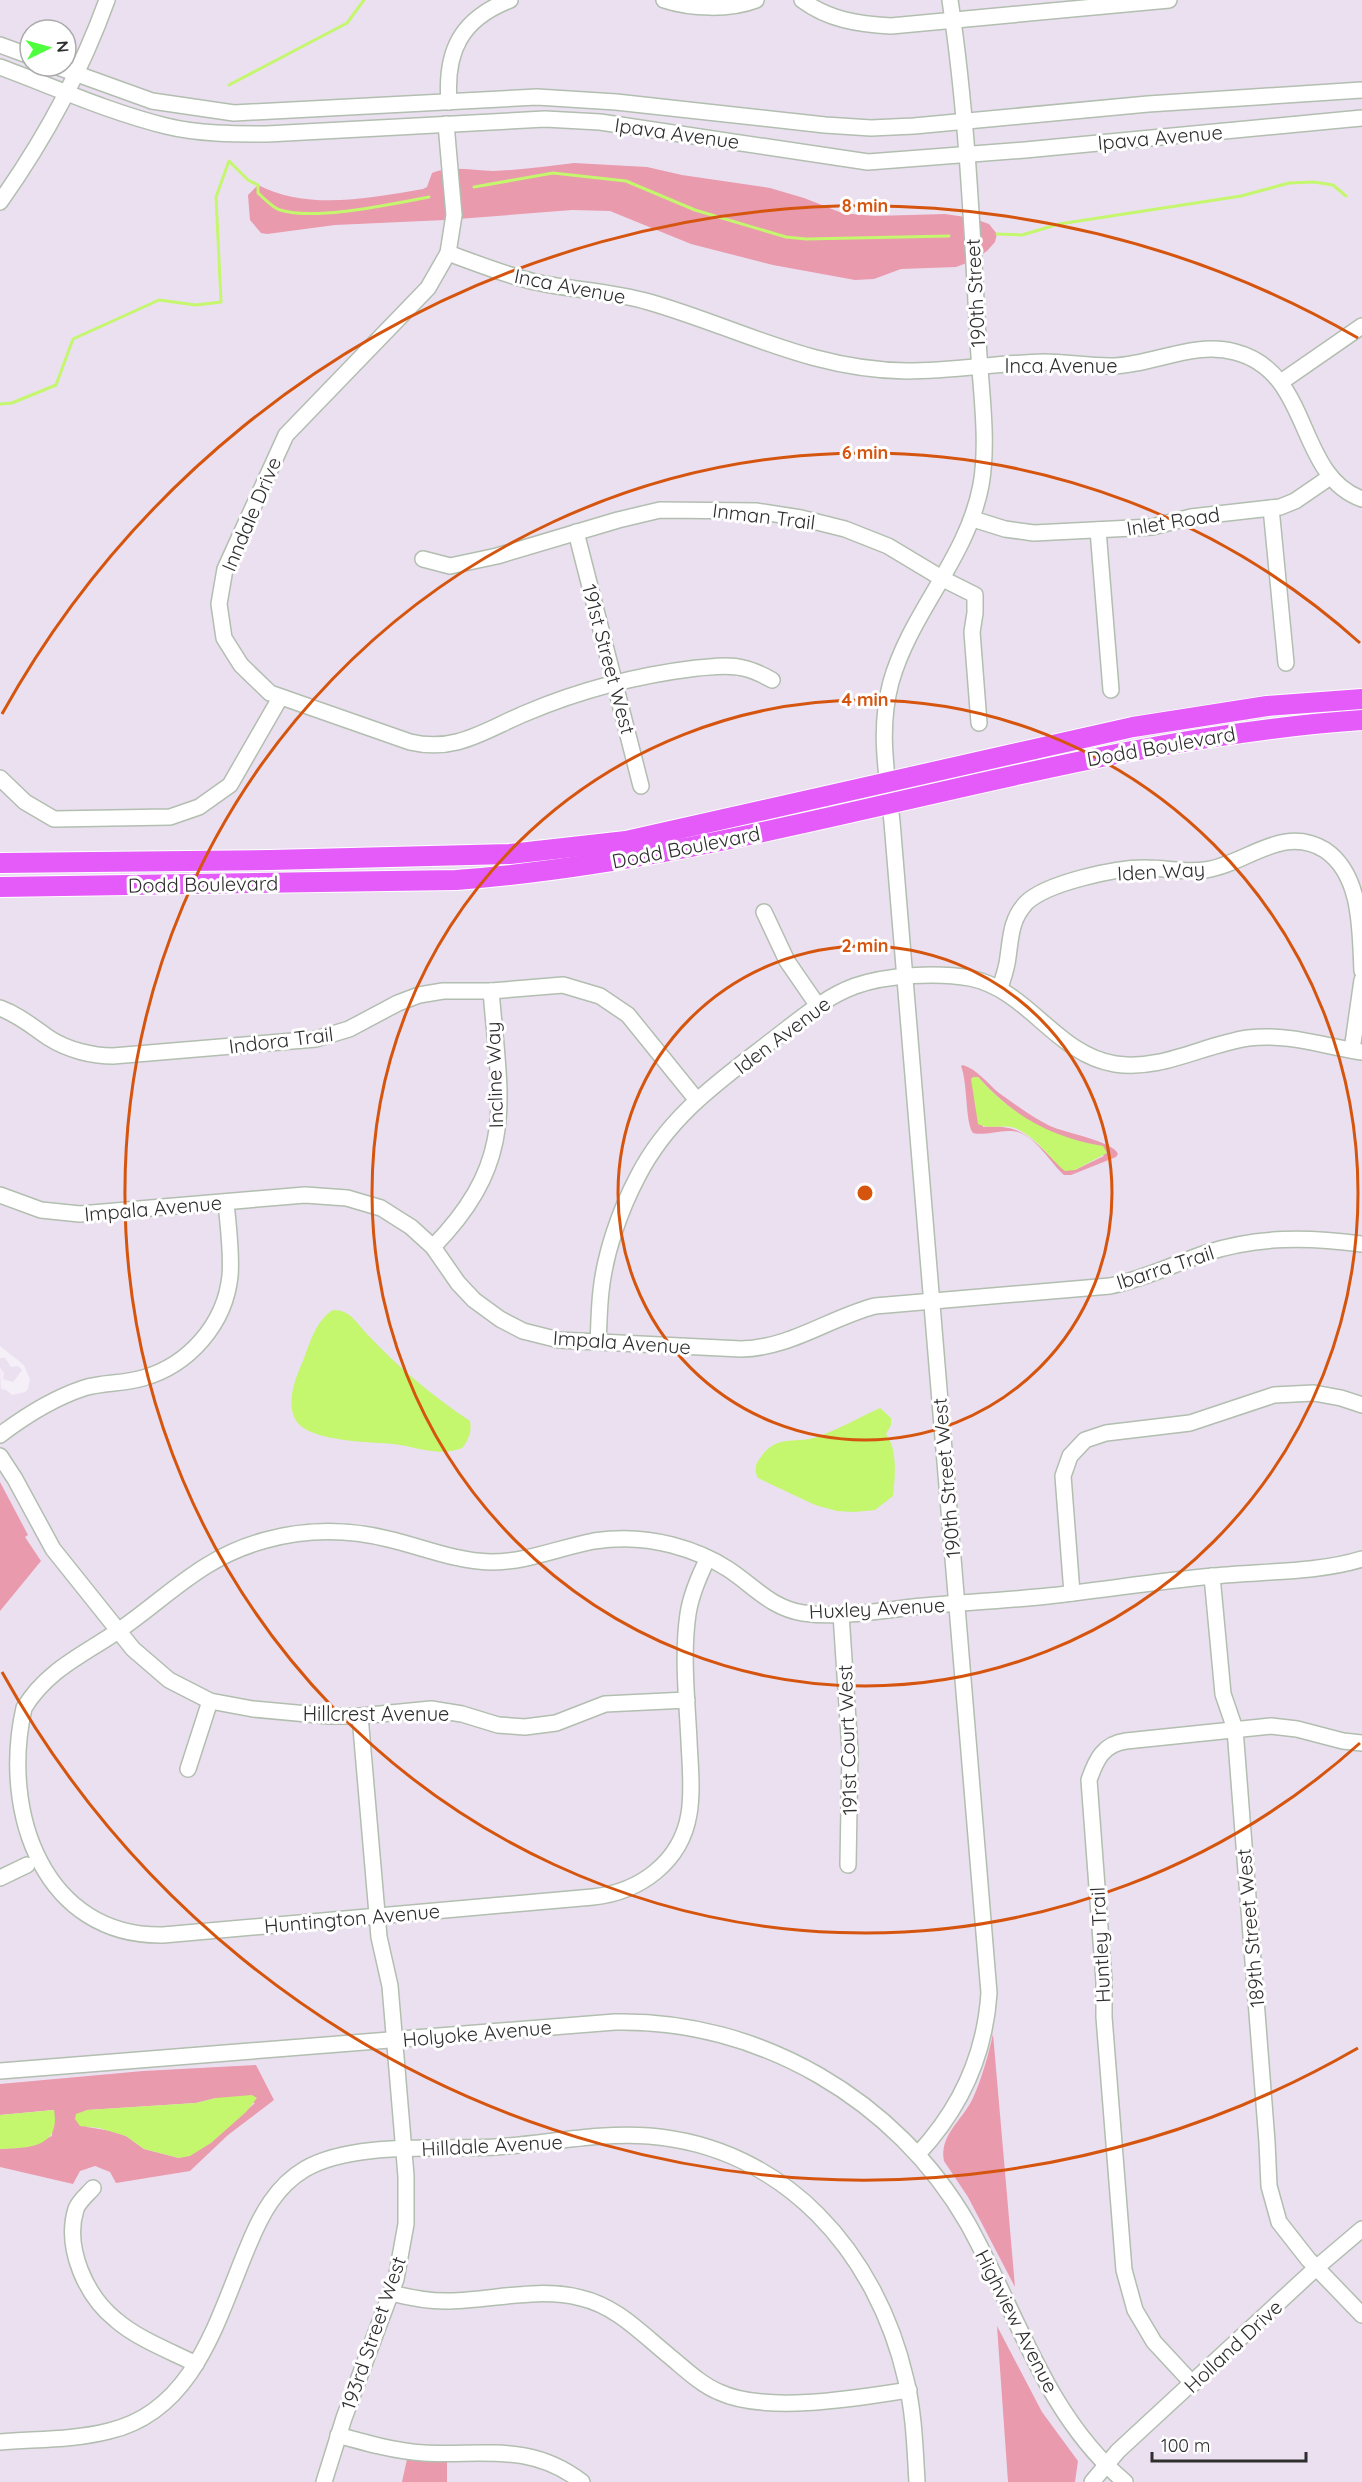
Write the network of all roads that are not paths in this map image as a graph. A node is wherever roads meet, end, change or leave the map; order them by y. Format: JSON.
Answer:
{"nodes":[{"id":1,"x":107,"y":0,"type":"edge"},
{"id":2,"x":510,"y":0,"type":"edge"},
{"id":3,"x":664,"y":0,"type":"edge"},
{"id":4,"x":756,"y":0,"type":"edge"},
{"id":5,"x":802,"y":0,"type":"edge"},
{"id":6,"x":950,"y":0,"type":"edge"},
{"id":7,"x":1169,"y":0,"type":"edge"},
{"id":8,"x":1058,"y":5,"type":"edge"},
{"id":9,"x":953,"y":21,"type":"junction"},
{"id":10,"x":0,"y":45,"type":"edge"},
{"id":11,"x":18,"y":52,"type":"edge"},
{"id":12,"x":0,"y":67,"type":"edge"},
{"id":13,"x":78,"y":69,"type":"edge"},
{"id":14,"x":78,"y":75,"type":"edge"},
{"id":15,"x":74,"y":78,"type":"edge"},
{"id":16,"x":1362,"y":90,"type":"edge"},
{"id":17,"x":67,"y":92,"type":"junction"},
{"id":18,"x":449,"y":102,"type":"junction"},
{"id":19,"x":1362,"y":118,"type":"edge"},
{"id":20,"x":965,"y":121,"type":"junction"},
{"id":21,"x":446,"y":124,"type":"junction"},
{"id":22,"x":967,"y":154,"type":"junction"},
{"id":23,"x":0,"y":202,"type":"edge"},
{"id":24,"x":448,"y":253,"type":"junction"},
{"id":25,"x":1362,"y":326,"type":"edge"},
{"id":26,"x":979,"y":367,"type":"junction"},
{"id":27,"x":1281,"y":382,"type":"junction"},
{"id":28,"x":1330,"y":477,"type":"junction"},
{"id":29,"x":1362,"y":499,"type":"edge"},
{"id":30,"x":1271,"y":508,"type":"junction"},
{"id":31,"x":973,"y":519,"type":"junction"},
{"id":32,"x":1098,"y":530,"type":"junction"},
{"id":33,"x":576,"y":532,"type":"junction"},
{"id":34,"x":423,"y":559,"type":"dead end"},
{"id":35,"x":943,"y":579,"type":"junction"},
{"id":36,"x":1286,"y":663,"type":"dead end"},
{"id":37,"x":772,"y":680,"type":"dead end"},
{"id":38,"x":616,"y":683,"type":"junction"},
{"id":39,"x":1111,"y":690,"type":"dead end"},
{"id":40,"x":280,"y":698,"type":"junction"},
{"id":41,"x":1362,"y":699,"type":"edge"},
{"id":42,"x":1362,"y":720,"type":"edge"},
{"id":43,"x":979,"y":723,"type":"dead end"},
{"id":44,"x":0,"y":778,"type":"edge"},
{"id":45,"x":887,"y":784,"type":"junction"},
{"id":46,"x":641,"y":786,"type":"dead end"},
{"id":47,"x":890,"y":805,"type":"junction"},
{"id":48,"x":0,"y":863,"type":"edge"},
{"id":49,"x":0,"y":887,"type":"edge"},
{"id":50,"x":764,"y":912,"type":"dead end"},
{"id":51,"x":1362,"y":970,"type":"edge"},
{"id":52,"x":904,"y":978,"type":"junction"},
{"id":53,"x":1362,"y":980,"type":"edge"},
{"id":54,"x":1000,"y":988,"type":"junction"},
{"id":55,"x":491,"y":991,"type":"junction"},
{"id":56,"x":818,"y":1006,"type":"junction"},
{"id":57,"x":0,"y":1008,"type":"edge"},
{"id":58,"x":1357,"y":1051,"type":"edge"},
{"id":59,"x":696,"y":1099,"type":"junction"},
{"id":60,"x":0,"y":1195,"type":"edge"},
{"id":61,"x":226,"y":1202,"type":"junction"},
{"id":62,"x":1362,"y":1244,"type":"edge"},
{"id":63,"x":433,"y":1247,"type":"junction"},
{"id":64,"x":932,"y":1301,"type":"junction"},
{"id":65,"x":598,"y":1342,"type":"junction"},
{"id":66,"x":1362,"y":1406,"type":"edge"},
{"id":67,"x":0,"y":1435,"type":"edge"},
{"id":68,"x":0,"y":1456,"type":"edge"},
{"id":69,"x":708,"y":1558,"type":"junction"},
{"id":70,"x":1362,"y":1559,"type":"edge"},
{"id":71,"x":1212,"y":1576,"type":"junction"},
{"id":72,"x":1072,"y":1593,"type":"junction"},
{"id":73,"x":957,"y":1604,"type":"junction"},
{"id":74,"x":840,"y":1614,"type":"junction"},
{"id":75,"x":119,"y":1630,"type":"junction"},
{"id":76,"x":687,"y":1700,"type":"junction"},
{"id":77,"x":210,"y":1701,"type":"junction"},
{"id":78,"x":360,"y":1716,"type":"junction"},
{"id":79,"x":1235,"y":1729,"type":"junction"},
{"id":80,"x":1362,"y":1743,"type":"edge"},
{"id":81,"x":188,"y":1770,"type":"dead end"},
{"id":82,"x":4,"y":1782,"type":"dead end"},
{"id":83,"x":19,"y":1851,"type":"dead end"},
{"id":84,"x":27,"y":1865,"type":"junction"},
{"id":85,"x":848,"y":1865,"type":"dead end"},
{"id":86,"x":0,"y":1878,"type":"edge"},
{"id":87,"x":378,"y":1916,"type":"junction"},
{"id":88,"x":394,"y":2039,"type":"junction"},
{"id":89,"x":0,"y":2071,"type":"edge"},
{"id":90,"x":404,"y":2150,"type":"junction"},
{"id":91,"x":918,"y":2154,"type":"junction"},
{"id":92,"x":93,"y":2188,"type":"dead end"},
{"id":93,"x":1362,"y":2229,"type":"edge"},
{"id":94,"x":1316,"y":2268,"type":"junction"},
{"id":95,"x":391,"y":2293,"type":"junction"},
{"id":96,"x":1362,"y":2315,"type":"edge"},
{"id":97,"x":196,"y":2364,"type":"junction"},
{"id":98,"x":1193,"y":2384,"type":"junction"},
{"id":99,"x":909,"y":2390,"type":"junction"},
{"id":100,"x":338,"y":2435,"type":"junction"},
{"id":101,"x":0,"y":2442,"type":"edge"},
{"id":102,"x":1106,"y":2466,"type":"junction"},
{"id":103,"x":324,"y":2482,"type":"edge"},
{"id":104,"x":582,"y":2482,"type":"edge"},
{"id":105,"x":918,"y":2482,"type":"edge"},
{"id":106,"x":1092,"y":2482,"type":"edge"},
{"id":107,"x":1125,"y":2482,"type":"edge"}],
"edges":[{"from":1,"to":13,"type":"street"},
{"from":2,"to":18,"type":"street"},
{"from":3,"to":4,"type":"street"},
{"from":5,"to":9,"type":"street"},
{"from":6,"to":9,"type":"street","name":"190th Street"},
{"from":7,"to":8,"type":"street"},
{"from":8,"to":9,"type":"street"},
{"from":9,"to":20,"type":"street","name":"190th Street"},
{"from":10,"to":11,"type":"street"},
{"from":12,"to":17,"type":"street","name":"Ipava Avenue"},
{"from":14,"to":18,"type":"street","name":"Ipava Avenue"},
{"from":15,"to":17,"type":"street"},
{"from":16,"to":20,"type":"street","name":"Ipava Avenue"},
{"from":17,"to":21,"type":"street","name":"Ipava Avenue"},
{"from":17,"to":23,"type":"street"},
{"from":18,"to":20,"type":"street","name":"Ipava Avenue"},
{"from":19,"to":22,"type":"street","name":"Ipava Avenue"},
{"from":20,"to":22,"type":"street","name":"190th Street"},
{"from":21,"to":22,"type":"street","name":"Ipava Avenue"},
{"from":21,"to":24,"type":"street","name":"Inndale Drive"},
{"from":22,"to":26,"type":"street","name":"190th Street"},
{"from":24,"to":26,"type":"street","name":"Inca Avenue"},
{"from":24,"to":40,"type":"street","name":"Inndale Drive"},
{"from":25,"to":27,"type":"street"},
{"from":26,"to":27,"type":"street","name":"Inca Avenue"},
{"from":26,"to":31,"type":"street","name":"190th Street"},
{"from":27,"to":28,"type":"street","name":"Inca Avenue"},
{"from":28,"to":29,"type":"street","name":"Inca Avenue"},
{"from":28,"to":30,"type":"street","name":"Inlet Road"},
{"from":30,"to":32,"type":"street","name":"Inlet Road"},
{"from":30,"to":36,"type":"street"},
{"from":31,"to":32,"type":"street","name":"Inlet Road"},
{"from":31,"to":35,"type":"street","name":"190th Street"},
{"from":32,"to":39,"type":"street"},
{"from":33,"to":34,"type":"street","name":"Inman Trail"},
{"from":33,"to":35,"type":"street","name":"Inman Trail"},
{"from":33,"to":38,"type":"street","name":"191st Street West"},
{"from":35,"to":43,"type":"street"},
{"from":35,"to":45,"type":"street","name":"190th Street"},
{"from":37,"to":38,"type":"street","name":"Inndale Drive"},
{"from":38,"to":40,"type":"street","name":"Inndale Drive"},
{"from":38,"to":46,"type":"street","name":"191st Street West"},
{"from":40,"to":44,"type":"street"},
{"from":41,"to":45,"type":"main road","name":"Dodd Boulevard"},
{"from":42,"to":47,"type":"main road","name":"Dodd Boulevard"},
{"from":45,"to":47,"type":"street","name":"190th Street West"},
{"from":45,"to":48,"type":"main road","name":"Dodd Boulevard"},
{"from":47,"to":49,"type":"main road","name":"Dodd Boulevard"},
{"from":47,"to":52,"type":"street","name":"190th Street West"},
{"from":50,"to":56,"type":"street"},
{"from":51,"to":54,"type":"street","name":"Iden Way"},
{"from":52,"to":54,"type":"street","name":"Iden Avenue"},
{"from":52,"to":56,"type":"street","name":"Iden Avenue"},
{"from":52,"to":64,"type":"street","name":"190th Street West"},
{"from":53,"to":58,"type":"street"},
{"from":54,"to":58,"type":"street","name":"Iden Avenue"},
{"from":55,"to":57,"type":"street","name":"Indora Trail"},
{"from":55,"to":59,"type":"street","name":"Indora Trail"},
{"from":55,"to":63,"type":"street","name":"Incline Way"},
{"from":56,"to":59,"type":"street","name":"Iden Avenue"},
{"from":59,"to":65,"type":"street","name":"Iden Avenue"},
{"from":60,"to":61,"type":"street","name":"Impala Avenue"},
{"from":61,"to":63,"type":"street","name":"Impala Avenue"},
{"from":61,"to":67,"type":"street"},
{"from":62,"to":64,"type":"street","name":"Ibarra Trail"},
{"from":63,"to":65,"type":"street","name":"Impala Avenue"},
{"from":64,"to":65,"type":"street","name":"Impala Avenue"},
{"from":64,"to":73,"type":"street","name":"190th Street West"},
{"from":66,"to":72,"type":"street"},
{"from":68,"to":75,"type":"street","name":"Hillcrest Avenue"},
{"from":69,"to":74,"type":"street","name":"Huxley Avenue"},
{"from":69,"to":75,"type":"street","name":"Huxley Avenue"},
{"from":69,"to":76,"type":"street","name":"Huntington Avenue"},
{"from":70,"to":71,"type":"street","name":"Huxley Avenue"},
{"from":71,"to":72,"type":"street","name":"Huxley Avenue"},
{"from":71,"to":79,"type":"street","name":"189th Street West"},
{"from":72,"to":73,"type":"street","name":"Huxley Avenue"},
{"from":73,"to":74,"type":"street","name":"Huxley Avenue"},
{"from":73,"to":91,"type":"street","name":"190th Street West"},
{"from":74,"to":85,"type":"street","name":"191st Court West"},
{"from":75,"to":77,"type":"street","name":"Hillcrest Avenue"},
{"from":75,"to":82,"type":"street"},
{"from":76,"to":78,"type":"street","name":"Hillcrest Avenue"},
{"from":76,"to":87,"type":"street","name":"Huntington Avenue"},
{"from":77,"to":78,"type":"street","name":"Hillcrest Avenue"},
{"from":77,"to":81,"type":"street"},
{"from":78,"to":87,"type":"street","name":"193rd Street West"},
{"from":79,"to":80,"type":"street","name":"Huntley Trail"},
{"from":79,"to":94,"type":"street","name":"189th Street West"},
{"from":79,"to":98,"type":"street","name":"Huntley Trail"},
{"from":83,"to":84,"type":"street","name":"Huntington Avenue"},
{"from":84,"to":86,"type":"street"},
{"from":84,"to":87,"type":"street","name":"Huntington Avenue"},
{"from":87,"to":88,"type":"street","name":"193rd Street West"},
{"from":88,"to":89,"type":"street","name":"Holyoke Avenue"},
{"from":88,"to":90,"type":"street","name":"193rd Street West"},
{"from":88,"to":91,"type":"street","name":"Holyoke Avenue"},
{"from":90,"to":95,"type":"street","name":"193rd Street West"},
{"from":90,"to":97,"type":"street","name":"Hilldale Avenue"},
{"from":90,"to":99,"type":"street","name":"Hilldale Avenue"},
{"from":91,"to":102,"type":"street","name":"Highview Avenue"},
{"from":92,"to":97,"type":"street"},
{"from":93,"to":94,"type":"street","name":"Holland Drive"},
{"from":94,"to":96,"type":"street","name":"189th Street West"},
{"from":94,"to":98,"type":"street","name":"Holland Drive"},
{"from":95,"to":99,"type":"street"},
{"from":95,"to":100,"type":"street","name":"193rd Street West"},
{"from":97,"to":101,"type":"street","name":"Hilldale Avenue"},
{"from":98,"to":102,"type":"street","name":"Holland Drive"},
{"from":99,"to":105,"type":"street","name":"Hilldale Avenue"},
{"from":100,"to":103,"type":"street","name":"193rd Street West"},
{"from":100,"to":104,"type":"street"},
{"from":102,"to":106,"type":"street"},
{"from":102,"to":107,"type":"street","name":"Highview Avenue"}]}
